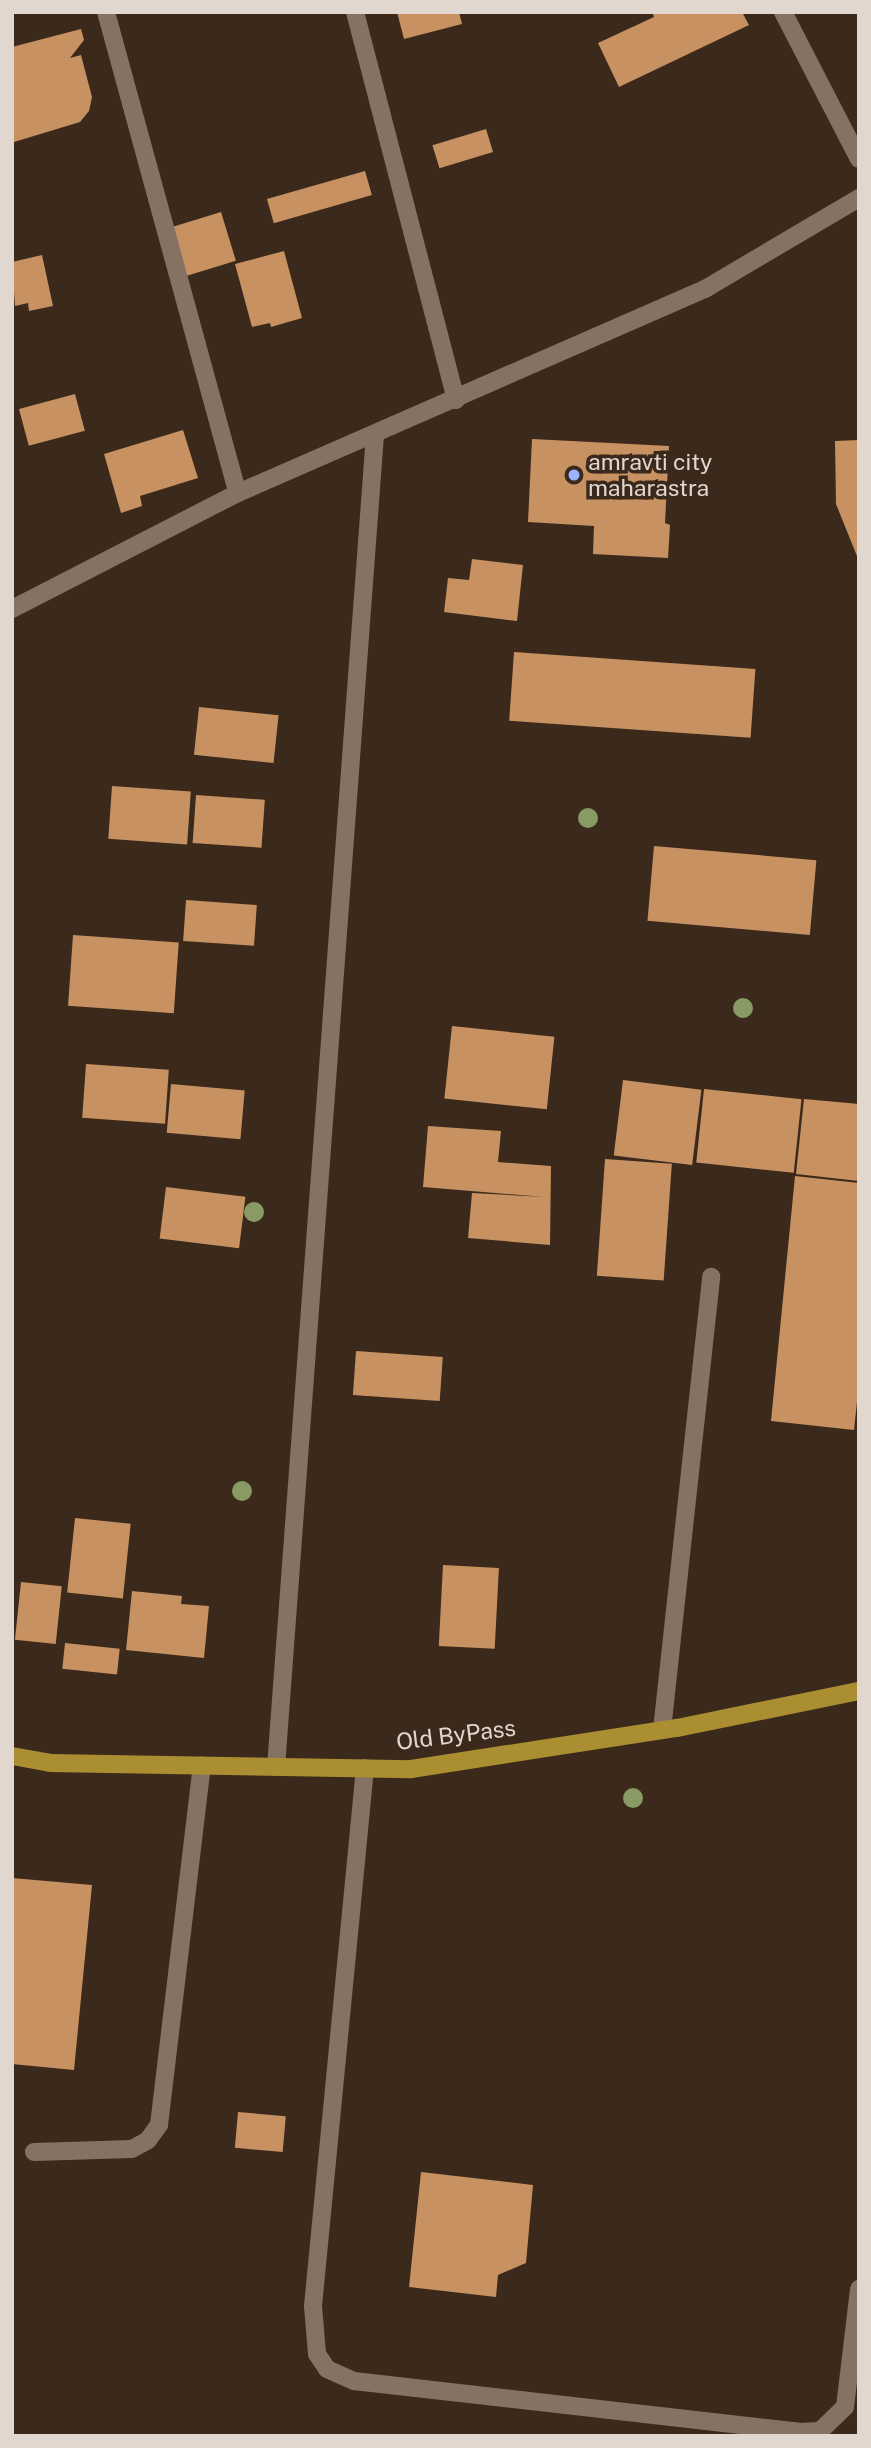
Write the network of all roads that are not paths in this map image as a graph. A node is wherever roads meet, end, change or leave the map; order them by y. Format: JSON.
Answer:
{"nodes":[{"id":1,"x":106,"y":12,"type":"edge"},
{"id":2,"x":355,"y":12,"type":"edge"},
{"id":3,"x":783,"y":12,"type":"edge"},
{"id":4,"x":859,"y":159,"type":"edge"},
{"id":5,"x":859,"y":198,"type":"edge"},
{"id":6,"x":456,"y":400,"type":"junction"},
{"id":7,"x":375,"y":435,"type":"junction"},
{"id":8,"x":238,"y":493,"type":"junction"},
{"id":9,"x":13,"y":603,"type":"edge"},
{"id":10,"x":711,"y":1277,"type":"dead end"},
{"id":11,"x":859,"y":1691,"type":"edge"},
{"id":12,"x":662,"y":1730,"type":"junction"},
{"id":13,"x":12,"y":1756,"type":"edge"},
{"id":14,"x":202,"y":1766,"type":"junction"},
{"id":15,"x":276,"y":1767,"type":"junction"},
{"id":16,"x":365,"y":1768,"type":"junction"},
{"id":17,"x":34,"y":2152,"type":"dead end"},
{"id":18,"x":859,"y":2288,"type":"edge"}],
"edges":[{"from":1,"to":8,"type":"street"},
{"from":2,"to":6,"type":"street"},
{"from":3,"to":4,"type":"street"},
{"from":5,"to":6,"type":"street"},
{"from":6,"to":7,"type":"street"},
{"from":7,"to":8,"type":"street"},
{"from":7,"to":15,"type":"street"},
{"from":8,"to":9,"type":"street"},
{"from":10,"to":12,"type":"street"},
{"from":11,"to":12,"type":"main road","name":"Old ByPass"},
{"from":12,"to":16,"type":"main road","name":"Old ByPass"},
{"from":13,"to":14,"type":"main road","name":"Old ByPass"},
{"from":14,"to":15,"type":"main road","name":"Old ByPass"},
{"from":14,"to":17,"type":"street"},
{"from":15,"to":16,"type":"main road","name":"Old ByPass"},
{"from":16,"to":18,"type":"street"}]}
